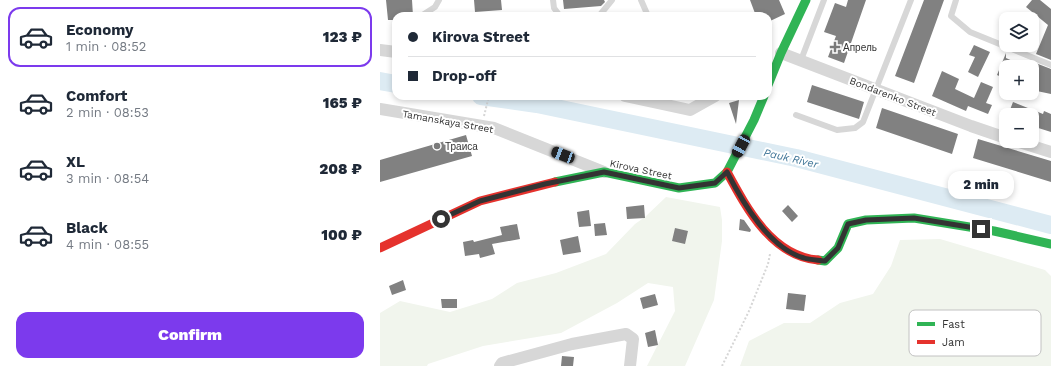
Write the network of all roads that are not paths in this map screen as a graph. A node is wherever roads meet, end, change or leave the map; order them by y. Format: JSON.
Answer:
{"nodes":[{"id":1,"x":440,"y":0,"type":"edge"},
{"id":2,"x":553,"y":0,"type":"edge"},
{"id":3,"x":612,"y":0,"type":"edge"},
{"id":4,"x":641,"y":0,"type":"edge"},
{"id":5,"x":806,"y":0,"type":"edge"},
{"id":6,"x":824,"y":0,"type":"edge"},
{"id":7,"x":911,"y":0,"type":"edge"},
{"id":8,"x":956,"y":0,"type":"edge"},
{"id":9,"x":427,"y":12,"type":"edge"},
{"id":10,"x":557,"y":12,"type":"edge"},
{"id":11,"x":602,"y":12,"type":"edge"},
{"id":12,"x":646,"y":12,"type":"edge"},
{"id":13,"x":380,"y":50,"type":"edge"},
{"id":14,"x":392,"y":52,"type":"edge"},
{"id":15,"x":781,"y":53,"type":"junction"},
{"id":16,"x":801,"y":60,"type":"junction"},
{"id":17,"x":1051,"y":65,"type":"edge"},
{"id":18,"x":772,"y":67,"type":"edge"},
{"id":19,"x":876,"y":90,"type":"junction"},
{"id":20,"x":644,"y":100,"type":"edge"},
{"id":21,"x":708,"y":100,"type":"edge"},
{"id":22,"x":762,"y":100,"type":"edge"},
{"id":23,"x":380,"y":109,"type":"edge"},
{"id":24,"x":796,"y":115,"type":"dead end"},
{"id":25,"x":999,"y":136,"type":"edge"},
{"id":26,"x":1038,"y":148,"type":"edge"},
{"id":27,"x":1051,"y":152,"type":"edge"},
{"id":28,"x":604,"y":172,"type":"junction"},
{"id":29,"x":727,"y":172,"type":"junction"},
{"id":30,"x":1051,"y":244,"type":"edge"},
{"id":31,"x":380,"y":248,"type":"edge"},
{"id":32,"x":500,"y":366,"type":"edge"},
{"id":33,"x":630,"y":366,"type":"edge"}],
"edges":[{"from":1,"to":9,"type":"lane"},
{"from":2,"to":10,"type":"lane"},
{"from":3,"to":11,"type":"lane"},
{"from":4,"to":12,"type":"lane"},
{"from":5,"to":15,"type":"main road"},
{"from":6,"to":16,"type":"lane"},
{"from":7,"to":19,"type":"lane"},
{"from":8,"to":17,"type":"lane"},
{"from":13,"to":14,"type":"street"},
{"from":15,"to":16,"type":"street","name":"Bondarenko Street"},
{"from":15,"to":18,"type":"main road"},
{"from":16,"to":19,"type":"street","name":"Bondarenko Street"},
{"from":19,"to":24,"type":"lane"},
{"from":19,"to":25,"type":"street","name":"Bondarenko Street"},
{"from":20,"to":21,"type":"street"},
{"from":22,"to":29,"type":"main road","name":"Kirova Street"},
{"from":23,"to":28,"type":"street","name":"Tamanskaya Street"},
{"from":26,"to":27,"type":"street"},
{"from":28,"to":29,"type":"main road","name":"Kirova Street"},
{"from":28,"to":31,"type":"main road","name":"Kirova Street"},
{"from":29,"to":30,"type":"main road"},
{"from":32,"to":33,"type":"street"}]}
